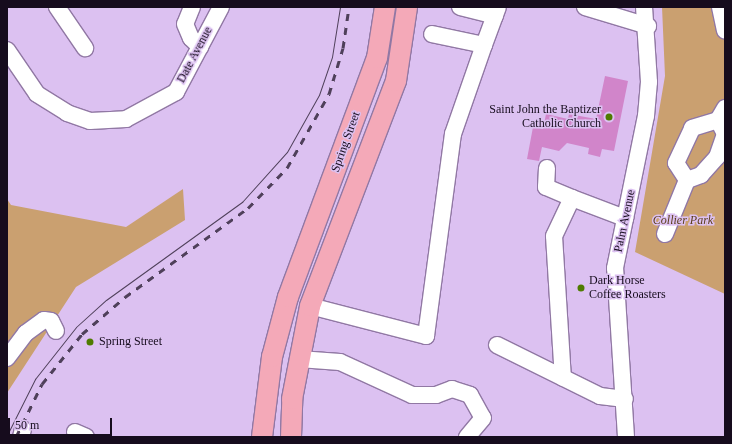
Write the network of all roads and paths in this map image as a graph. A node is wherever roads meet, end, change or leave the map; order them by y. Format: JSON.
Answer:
{"nodes":[{"id":1,"x":57,"y":7,"type":"edge"},
{"id":2,"x":192,"y":7,"type":"edge"},
{"id":3,"x":221,"y":7,"type":"edge"},
{"id":4,"x":384,"y":7,"type":"edge"},
{"id":5,"x":407,"y":7,"type":"edge"},
{"id":6,"x":460,"y":7,"type":"edge"},
{"id":7,"x":585,"y":7,"type":"edge"},
{"id":8,"x":644,"y":7,"type":"edge"},
{"id":9,"x":720,"y":7,"type":"edge"},
{"id":10,"x":497,"y":11,"type":"edge"},
{"id":11,"x":648,"y":26,"type":"junction"},
{"id":12,"x":725,"y":30,"type":"edge"},
{"id":13,"x":432,"y":34,"type":"dead end"},
{"id":14,"x":484,"y":45,"type":"junction"},
{"id":15,"x":200,"y":47,"type":"junction"},
{"id":16,"x":85,"y":48,"type":"dead end"},
{"id":17,"x":7,"y":50,"type":"edge"},
{"id":18,"x":722,"y":114,"type":"edge"},
{"id":19,"x":547,"y":168,"type":"dead end"},
{"id":20,"x":686,"y":180,"type":"junction"},
{"id":21,"x":572,"y":198,"type":"junction"},
{"id":22,"x":625,"y":218,"type":"junction"},
{"id":23,"x":665,"y":234,"type":"dead end"},
{"id":24,"x":310,"y":306,"type":"junction"},
{"id":25,"x":56,"y":331,"type":"dead end"},
{"id":26,"x":497,"y":345,"type":"dead end"},
{"id":27,"x":7,"y":358,"type":"edge"},
{"id":28,"x":299,"y":359,"type":"junction"},
{"id":29,"x":563,"y":378,"type":"junction"},
{"id":30,"x":625,"y":398,"type":"junction"},
{"id":31,"x":262,"y":437,"type":"edge"},
{"id":32,"x":291,"y":437,"type":"edge"},
{"id":33,"x":467,"y":437,"type":"edge"},
{"id":34,"x":626,"y":437,"type":"edge"}],
"edges":[{"from":1,"to":16,"type":"street"},
{"from":2,"to":15,"type":"street"},
{"from":3,"to":15,"type":"street","name":"Date Avenue"},
{"from":4,"to":31,"type":"main road","name":"Spring Street"},
{"from":5,"to":24,"type":"main road","name":"Spring Street"},
{"from":6,"to":10,"type":"street"},
{"from":7,"to":11,"type":"street"},
{"from":8,"to":11,"type":"street","name":"Palm Avenue"},
{"from":9,"to":12,"type":"street"},
{"from":10,"to":14,"type":"street"},
{"from":11,"to":22,"type":"street","name":"Palm Avenue"},
{"from":13,"to":14,"type":"street"},
{"from":14,"to":24,"type":"street"},
{"from":15,"to":17,"type":"street","name":"Date Avenue"},
{"from":18,"to":20,"type":"street"},
{"from":18,"to":20,"type":"street"},
{"from":19,"to":21,"type":"street"},
{"from":20,"to":23,"type":"street"},
{"from":21,"to":22,"type":"street"},
{"from":21,"to":29,"type":"street"},
{"from":22,"to":30,"type":"street","name":"Palm Avenue"},
{"from":24,"to":28,"type":"main road","name":"Spring Street"},
{"from":25,"to":27,"type":"street"},
{"from":26,"to":29,"type":"street"},
{"from":28,"to":32,"type":"main road","name":"Spring Street"},
{"from":28,"to":33,"type":"street"},
{"from":29,"to":30,"type":"street"},
{"from":30,"to":34,"type":"street","name":"Palm Avenue"}]}
